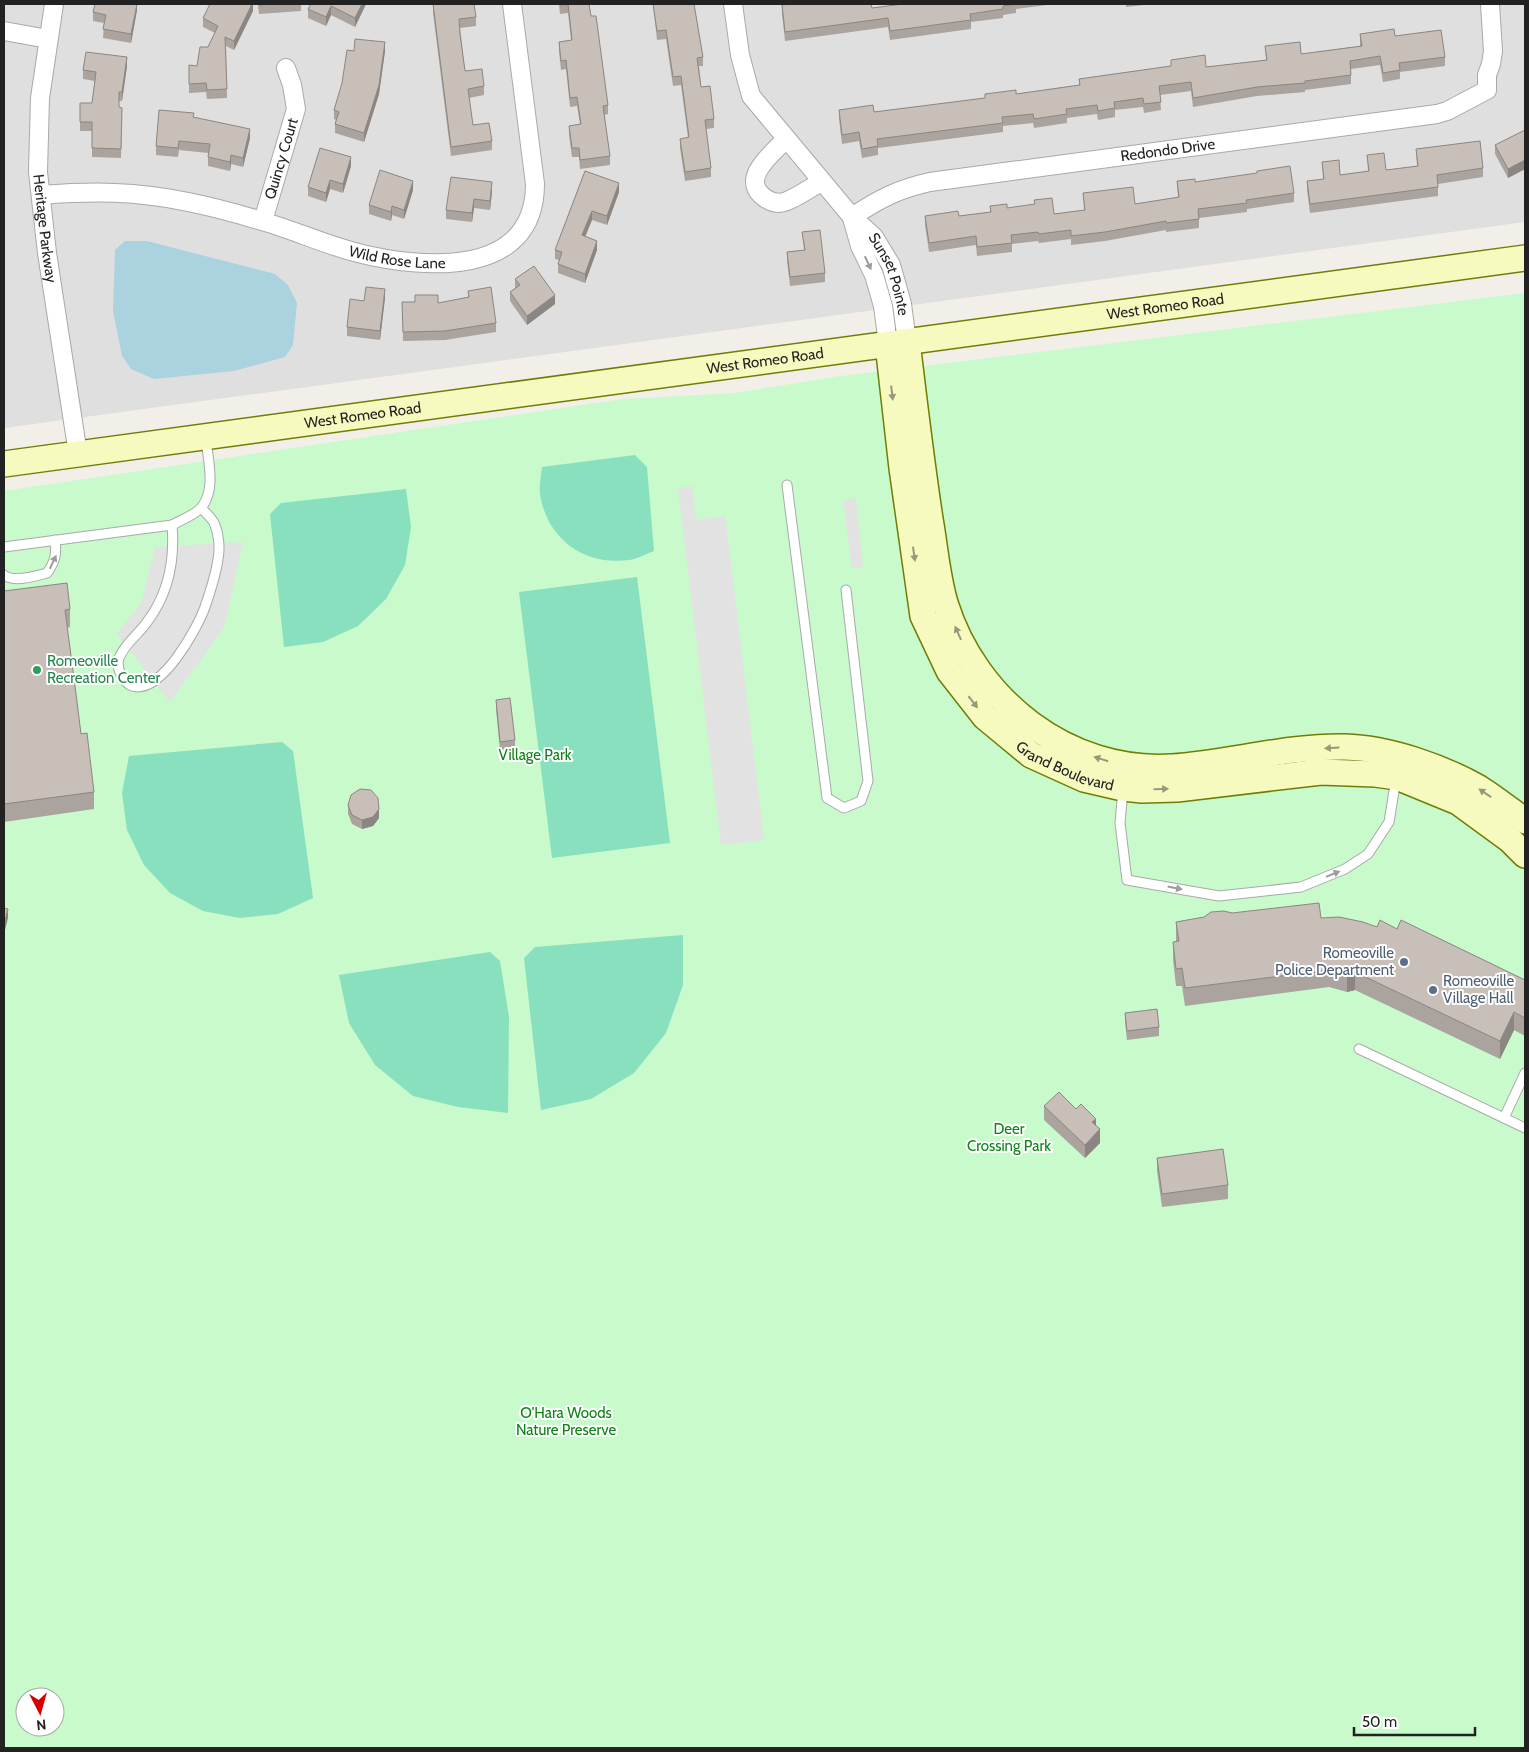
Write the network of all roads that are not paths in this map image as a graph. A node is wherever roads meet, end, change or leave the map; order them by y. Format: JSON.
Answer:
{"nodes":[{"id":1,"x":54,"y":4,"type":"edge"},
{"id":2,"x":512,"y":4,"type":"edge"},
{"id":3,"x":734,"y":4,"type":"edge"},
{"id":4,"x":1490,"y":4,"type":"edge"},
{"id":5,"x":4,"y":31,"type":"edge"},
{"id":6,"x":48,"y":39,"type":"junction"},
{"id":7,"x":286,"y":68,"type":"dead end"},
{"id":8,"x":786,"y":139,"type":"junction"},
{"id":9,"x":821,"y":182,"type":"junction"},
{"id":10,"x":41,"y":195,"type":"junction"},
{"id":11,"x":852,"y":217,"type":"junction"},
{"id":12,"x":263,"y":221,"type":"junction"},
{"id":13,"x":1525,"y":258,"type":"edge"},
{"id":14,"x":897,"y":343,"type":"junction"},
{"id":15,"x":206,"y":436,"type":"junction"},
{"id":16,"x":78,"y":454,"type":"junction"},
{"id":17,"x":4,"y":464,"type":"edge"},
{"id":18,"x":787,"y":485,"type":"dead end"},
{"id":19,"x":201,"y":508,"type":"junction"},
{"id":20,"x":172,"y":525,"type":"junction"},
{"id":21,"x":55,"y":540,"type":"junction"},
{"id":22,"x":4,"y":547,"type":"edge"},
{"id":23,"x":4,"y":575,"type":"edge"},
{"id":24,"x":846,"y":590,"type":"dead end"},
{"id":25,"x":1399,"y":767,"type":"junction"},
{"id":26,"x":1124,"y":776,"type":"junction"},
{"id":27,"x":1525,"y":821,"type":"edge"},
{"id":28,"x":1525,"y":855,"type":"edge"},
{"id":29,"x":1359,"y":1049,"type":"dead end"},
{"id":30,"x":1525,"y":1073,"type":"edge"},
{"id":31,"x":1504,"y":1118,"type":"junction"},
{"id":32,"x":1525,"y":1128,"type":"edge"}],
"edges":[{"from":1,"to":6,"type":"street","name":"Heritage Parkway"},
{"from":2,"to":12,"type":"street","name":"Wild Rose Lane"},
{"from":3,"to":8,"type":"street","name":"Sunset Pointe"},
{"from":4,"to":11,"type":"street","name":"Redondo Drive"},
{"from":5,"to":6,"type":"street"},
{"from":6,"to":10,"type":"street","name":"Heritage Parkway"},
{"from":7,"to":12,"type":"street","name":"Quincy Court"},
{"from":8,"to":9,"type":"street","name":"Sunset Pointe"},
{"from":8,"to":9,"type":"street"},
{"from":9,"to":11,"type":"street","name":"Sunset Pointe"},
{"from":10,"to":12,"type":"street","name":"Wild Rose Lane"},
{"from":10,"to":16,"type":"street","name":"Heritage Parkway"},
{"from":11,"to":14,"type":"street","name":"Sunset Pointe"},
{"from":13,"to":14,"type":"main road","name":"West Romeo Road"},
{"from":14,"to":15,"type":"main road","name":"West Romeo Road"},
{"from":14,"to":26,"type":"main road","name":"Grand Boulevard"},
{"from":15,"to":16,"type":"main road","name":"West Romeo Road"},
{"from":15,"to":19,"type":"lane"},
{"from":16,"to":17,"type":"main road","name":"West Romeo Road"},
{"from":18,"to":24,"type":"lane"},
{"from":19,"to":20,"type":"lane"},
{"from":19,"to":20,"type":"lane"},
{"from":20,"to":21,"type":"lane"},
{"from":21,"to":22,"type":"lane"},
{"from":23,"to":21,"type":"lane","one_way":true},
{"from":25,"to":26,"type":"main road","name":"Grand Boulevard"},
{"from":26,"to":25,"type":"lane","one_way":true},
{"from":27,"to":25,"type":"main road","name":"Grand Boulevard","one_way":true},
{"from":25,"to":28,"type":"main road","name":"Grand Boulevard"},
{"from":29,"to":31,"type":"lane"},
{"from":30,"to":31,"type":"lane"},
{"from":31,"to":32,"type":"lane"}]}
